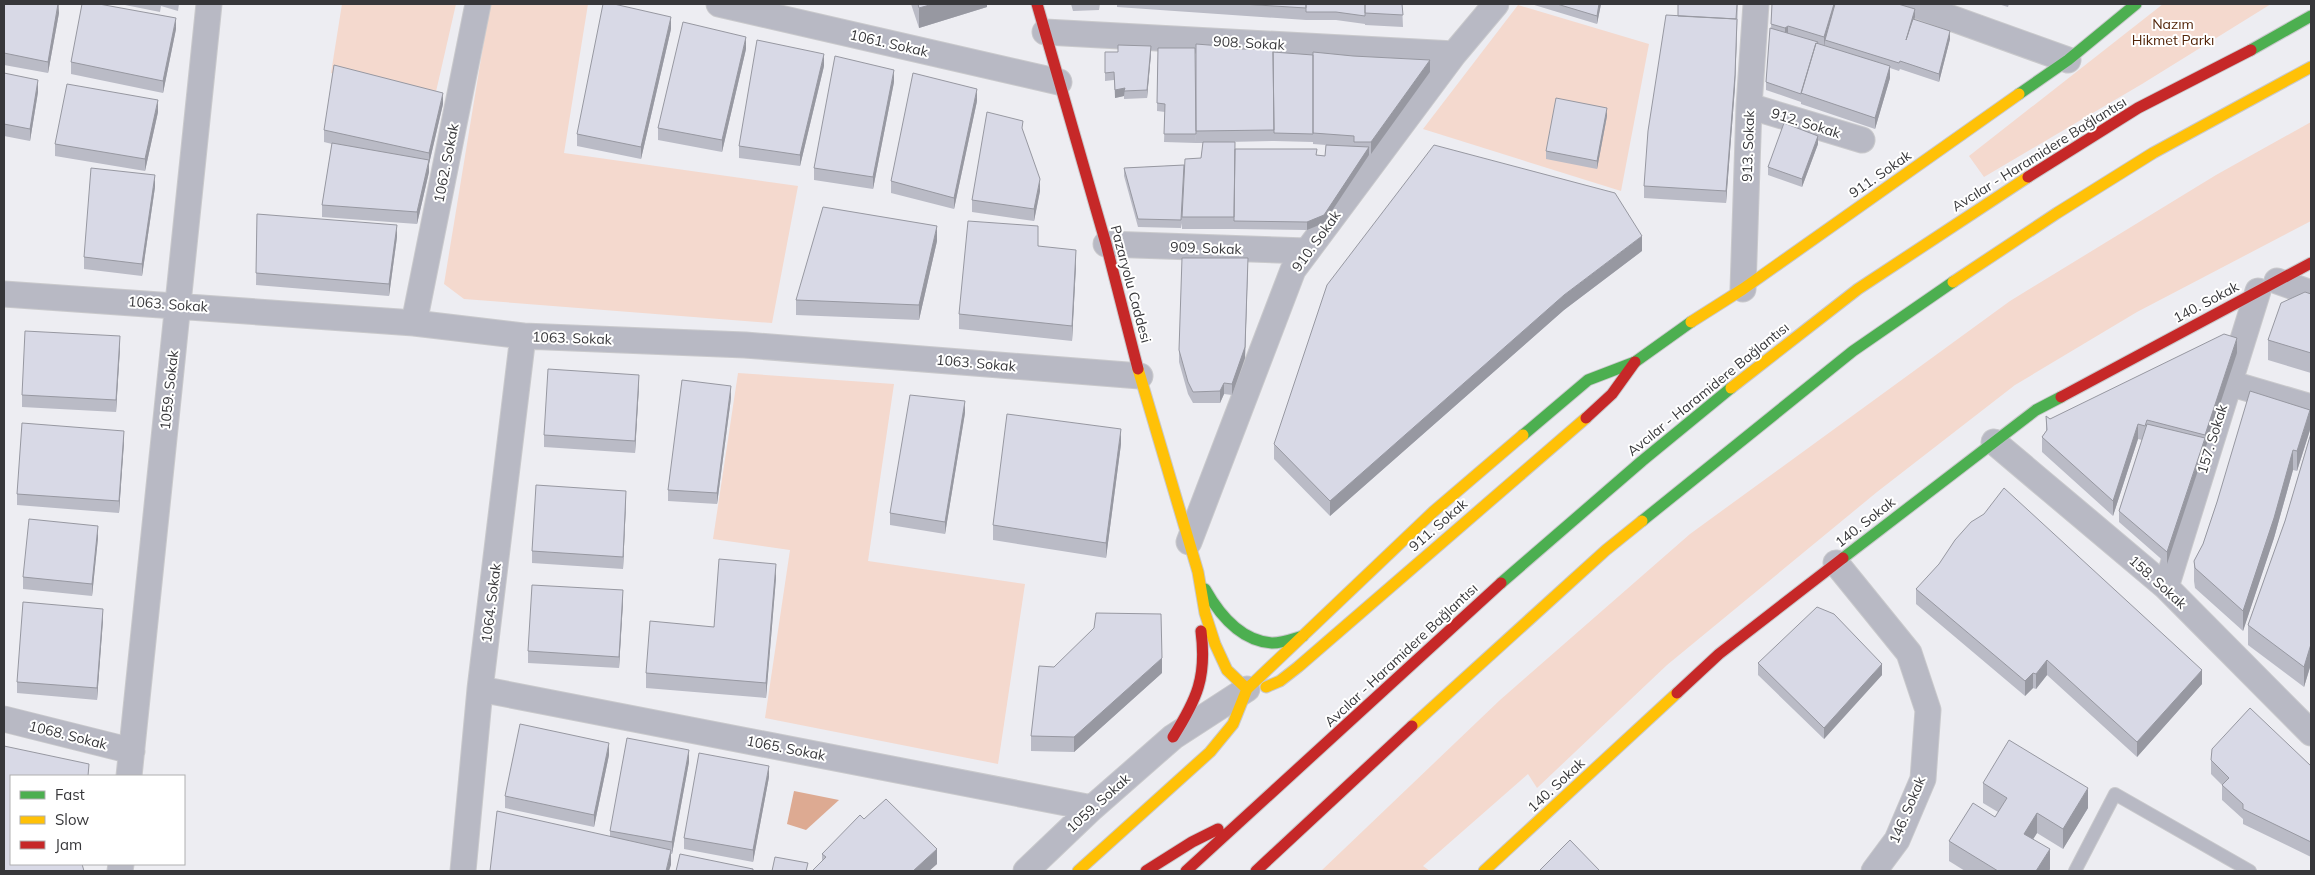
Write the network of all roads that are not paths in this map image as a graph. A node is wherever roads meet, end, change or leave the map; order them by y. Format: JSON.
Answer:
{"nodes":[{"id":1,"x":209,"y":4,"type":"edge"},
{"id":2,"x":478,"y":4,"type":"edge"},
{"id":3,"x":719,"y":4,"type":"edge"},
{"id":4,"x":1037,"y":4,"type":"edge"},
{"id":5,"x":1496,"y":4,"type":"edge"},
{"id":6,"x":1756,"y":4,"type":"edge"},
{"id":7,"x":1912,"y":4,"type":"edge"},
{"id":8,"x":2136,"y":4,"type":"edge"},
{"id":9,"x":2311,"y":16,"type":"edge"},
{"id":10,"x":1045,"y":32,"type":"junction"},
{"id":11,"x":1454,"y":54,"type":"junction"},
{"id":12,"x":2068,"y":60,"type":"junction"},
{"id":13,"x":2311,"y":67,"type":"edge"},
{"id":14,"x":1060,"y":82,"type":"junction"},
{"id":15,"x":1750,"y":106,"type":"junction"},
{"id":16,"x":1862,"y":140,"type":"dead end"},
{"id":17,"x":1106,"y":244,"type":"junction"},
{"id":18,"x":1307,"y":251,"type":"junction"},
{"id":19,"x":2311,"y":263,"type":"edge"},
{"id":20,"x":2267,"y":286,"type":"junction"},
{"id":21,"x":1743,"y":288,"type":"junction"},
{"id":22,"x":2311,"y":293,"type":"edge"},
{"id":23,"x":4,"y":294,"type":"edge"},
{"id":24,"x":177,"y":305,"type":"junction"},
{"id":25,"x":414,"y":323,"type":"junction"},
{"id":26,"x":523,"y":336,"type":"junction"},
{"id":27,"x":1635,"y":362,"type":"junction"},
{"id":28,"x":1140,"y":376,"type":"junction"},
{"id":29,"x":2229,"y":383,"type":"junction"},
{"id":30,"x":2311,"y":407,"type":"edge"},
{"id":31,"x":1994,"y":442,"type":"junction"},
{"id":32,"x":1189,"y":542,"type":"junction"},
{"id":33,"x":1836,"y":563,"type":"junction"},
{"id":34,"x":1198,"y":572,"type":"junction"},
{"id":35,"x":2166,"y":587,"type":"junction"},
{"id":36,"x":1303,"y":636,"type":"junction"},
{"id":37,"x":480,"y":689,"type":"junction"},
{"id":38,"x":1247,"y":690,"type":"junction"},
{"id":39,"x":4,"y":719,"type":"edge"},
{"id":40,"x":2310,"y":726,"type":"edge"},
{"id":41,"x":1173,"y":738,"type":"junction"},
{"id":42,"x":132,"y":751,"type":"junction"},
{"id":43,"x":129,"y":775,"type":"edge"},
{"id":44,"x":1092,"y":808,"type":"junction"},
{"id":45,"x":1246,"y":816,"type":"junction"},
{"id":46,"x":463,"y":871,"type":"edge"},
{"id":47,"x":1026,"y":871,"type":"edge"},
{"id":48,"x":1078,"y":871,"type":"edge"},
{"id":49,"x":1146,"y":871,"type":"edge"},
{"id":50,"x":1186,"y":871,"type":"edge"},
{"id":51,"x":1256,"y":871,"type":"edge"},
{"id":52,"x":1484,"y":871,"type":"edge"},
{"id":53,"x":1874,"y":871,"type":"edge"},
{"id":54,"x":2075,"y":871,"type":"edge"},
{"id":55,"x":2250,"y":871,"type":"edge"}],
"edges":[{"from":1,"to":24,"type":"street","name":"1059. Sokak"},
{"from":2,"to":25,"type":"street","name":"1062. Sokak"},
{"from":3,"to":14,"type":"street","name":"1061. Sokak"},
{"from":4,"to":10,"type":"main road","name":"Pazaryolu Caddesi"},
{"from":5,"to":11,"type":"street","name":"910. Sokak"},
{"from":6,"to":15,"type":"street","name":"913. Sokak"},
{"from":7,"to":12,"type":"street"},
{"from":8,"to":12,"type":"main road","name":"911. Sokak"},
{"from":9,"to":45,"type":"main road","name":"Avcılar - Haramidere Bağlantısı"},
{"from":10,"to":11,"type":"street","name":"908. Sokak"},
{"from":10,"to":14,"type":"main road","name":"Pazaryolu Caddesi"},
{"from":11,"to":18,"type":"street","name":"910. Sokak"},
{"from":12,"to":21,"type":"main road","name":"911. Sokak"},
{"from":13,"to":51,"type":"main road"},
{"from":14,"to":17,"type":"main road","name":"Pazaryolu Caddesi"},
{"from":15,"to":16,"type":"street","name":"912. Sokak"},
{"from":15,"to":21,"type":"street","name":"913. Sokak"},
{"from":17,"to":18,"type":"street","name":"909. Sokak"},
{"from":17,"to":28,"type":"main road","name":"Pazaryolu Caddesi"},
{"from":18,"to":32,"type":"street","name":"910. Sokak"},
{"from":19,"to":20,"type":"main road","name":"140. Sokak"},
{"from":20,"to":22,"type":"street"},
{"from":20,"to":29,"type":"street","name":"157. Sokak"},
{"from":20,"to":31,"type":"main road","name":"140. Sokak"},
{"from":21,"to":27,"type":"main road","name":"911. Sokak"},
{"from":23,"to":24,"type":"street","name":"1063. Sokak"},
{"from":24,"to":25,"type":"street","name":"1063. Sokak"},
{"from":24,"to":42,"type":"street","name":"1059. Sokak"},
{"from":25,"to":26,"type":"street","name":"1063. Sokak"},
{"from":26,"to":28,"type":"street","name":"1063. Sokak"},
{"from":26,"to":37,"type":"street","name":"1064. Sokak"},
{"from":27,"to":36,"type":"main road","name":"911. Sokak"},
{"from":27,"to":38,"type":"main road","name":"911. Sokak"},
{"from":28,"to":32,"type":"main road","name":"Pazaryolu Caddesi"},
{"from":29,"to":30,"type":"street"},
{"from":29,"to":35,"type":"street","name":"157. Sokak"},
{"from":31,"to":33,"type":"main road","name":"140. Sokak"},
{"from":31,"to":35,"type":"street","name":"158. Sokak"},
{"from":32,"to":34,"type":"main road","name":"Pazaryolu Caddesi"},
{"from":33,"to":52,"type":"main road","name":"140. Sokak"},
{"from":33,"to":53,"type":"street","name":"146. Sokak"},
{"from":34,"to":36,"type":"main road"},
{"from":34,"to":38,"type":"main road"},
{"from":34,"to":41,"type":"main road"},
{"from":35,"to":40,"type":"street","name":"158. Sokak"},
{"from":36,"to":38,"type":"main road","name":"911. Sokak"},
{"from":37,"to":44,"type":"street","name":"1065. Sokak"},
{"from":37,"to":46,"type":"street","name":"1064. Sokak"},
{"from":38,"to":41,"type":"street","name":"1059. Sokak"},
{"from":38,"to":48,"type":"main road"},
{"from":39,"to":42,"type":"street","name":"1068. Sokak"},
{"from":41,"to":44,"type":"street","name":"1059. Sokak"},
{"from":42,"to":43,"type":"street","name":"1059. Sokak"},
{"from":44,"to":47,"type":"street","name":"1059. Sokak"},
{"from":45,"to":49,"type":"main road"},
{"from":45,"to":50,"type":"main road","name":"Avcılar - Haramidere Bağlantısı"},
{"from":54,"to":55,"type":"lane"}]}
